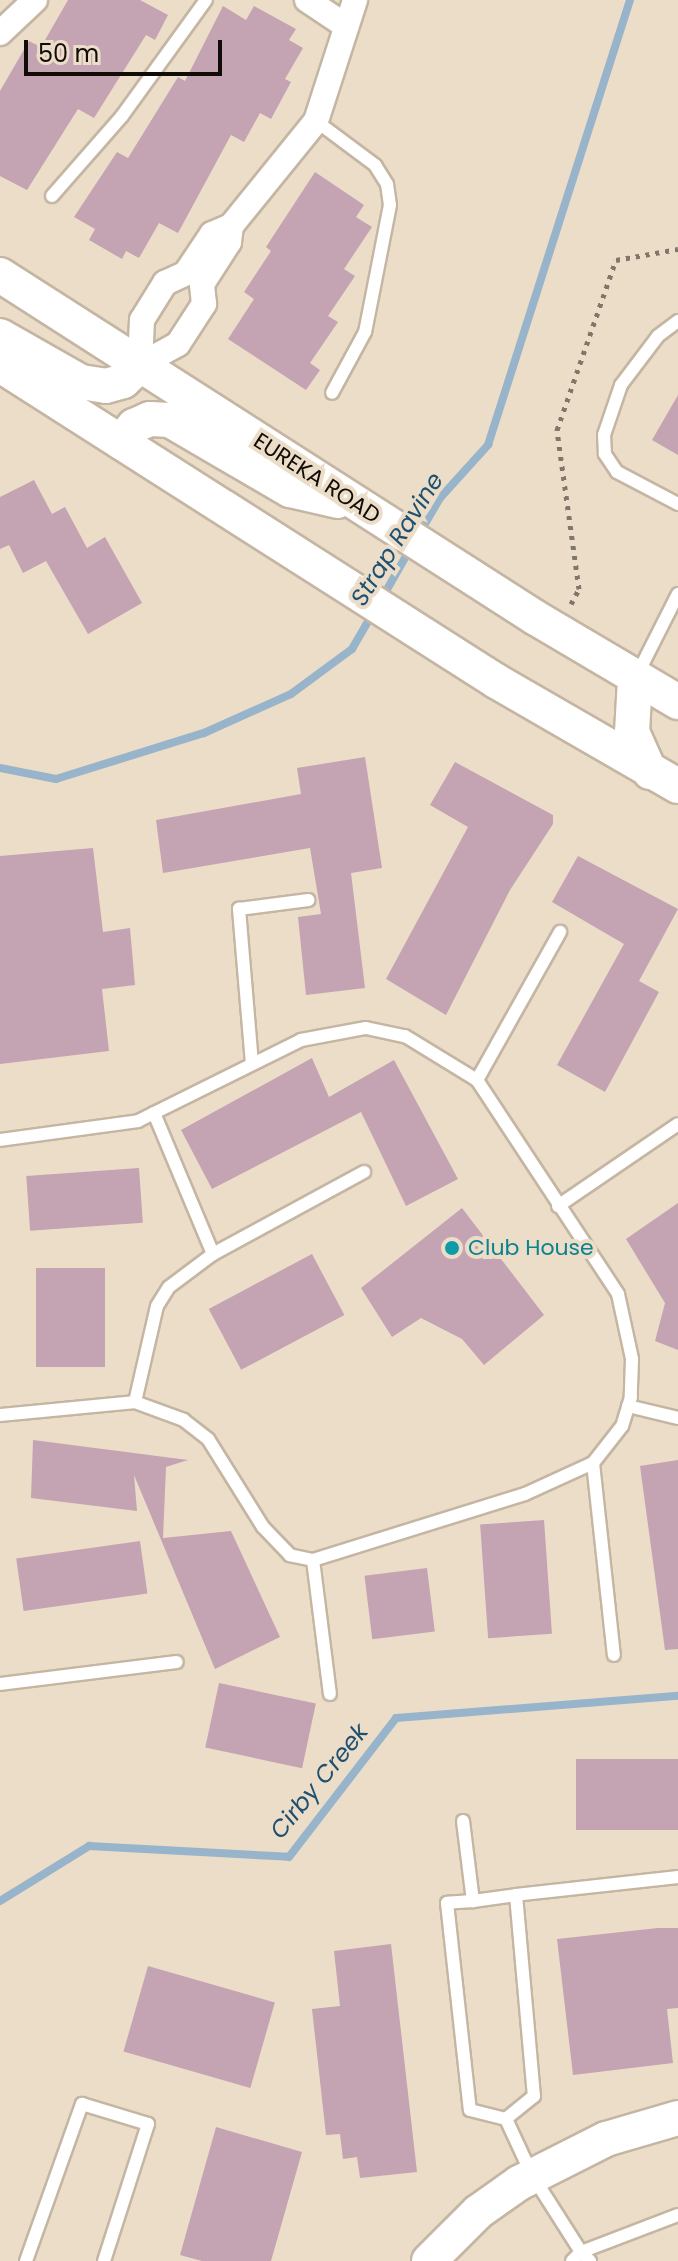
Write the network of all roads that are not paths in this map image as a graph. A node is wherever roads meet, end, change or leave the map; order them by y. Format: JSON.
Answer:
{"nodes":[{"id":1,"x":35,"y":0,"type":"edge"},
{"id":2,"x":206,"y":0,"type":"edge"},
{"id":3,"x":307,"y":0,"type":"edge"},
{"id":4,"x":355,"y":0,"type":"edge"},
{"id":5,"x":346,"y":26,"type":"junction"},
{"id":6,"x":0,"y":33,"type":"edge"},
{"id":7,"x":316,"y":121,"type":"junction"},
{"id":8,"x":52,"y":196,"type":"dead end"},
{"id":9,"x":0,"y":275,"type":"edge"},
{"id":10,"x":194,"y":279,"type":"junction"},
{"id":11,"x":678,"y":321,"type":"edge"},
{"id":12,"x":0,"y":336,"type":"edge"},
{"id":13,"x":0,"y":365,"type":"edge"},
{"id":14,"x":140,"y":365,"type":"junction"},
{"id":15,"x":332,"y":393,"type":"dead end"},
{"id":16,"x":121,"y":442,"type":"junction"},
{"id":17,"x":678,"y":504,"type":"edge"},
{"id":18,"x":374,"y":514,"type":"junction"},
{"id":19,"x":678,"y":594,"type":"edge"},
{"id":20,"x":635,"y":679,"type":"junction"},
{"id":21,"x":678,"y":702,"type":"edge"},
{"id":22,"x":664,"y":779,"type":"edge"},
{"id":23,"x":308,"y":900,"type":"dead end"},
{"id":24,"x":560,"y":932,"type":"dead end"},
{"id":25,"x":252,"y":1064,"type":"junction"},
{"id":26,"x":477,"y":1080,"type":"junction"},
{"id":27,"x":154,"y":1113,"type":"junction"},
{"id":28,"x":678,"y":1124,"type":"edge"},
{"id":29,"x":0,"y":1140,"type":"edge"},
{"id":30,"x":364,"y":1172,"type":"dead end"},
{"id":31,"x":558,"y":1206,"type":"junction"},
{"id":32,"x":213,"y":1254,"type":"junction"},
{"id":33,"x":135,"y":1402,"type":"junction"},
{"id":34,"x":628,"y":1406,"type":"junction"},
{"id":35,"x":0,"y":1415,"type":"edge"},
{"id":36,"x":678,"y":1418,"type":"edge"},
{"id":37,"x":593,"y":1463,"type":"junction"},
{"id":38,"x":313,"y":1560,"type":"junction"},
{"id":39,"x":614,"y":1655,"type":"dead end"},
{"id":40,"x":177,"y":1662,"type":"dead end"},
{"id":41,"x":0,"y":1684,"type":"edge"},
{"id":42,"x":330,"y":1694,"type":"dead end"},
{"id":43,"x":463,"y":1821,"type":"dead end"},
{"id":44,"x":678,"y":1877,"type":"edge"},
{"id":45,"x":516,"y":1895,"type":"junction"},
{"id":46,"x":473,"y":1901,"type":"junction"},
{"id":47,"x":678,"y":2118,"type":"edge"},
{"id":48,"x":506,"y":2119,"type":"junction"},
{"id":49,"x":532,"y":2175,"type":"junction"},
{"id":50,"x":678,"y":2215,"type":"edge"},
{"id":51,"x":581,"y":2258,"type":"edge"},
{"id":52,"x":26,"y":2261,"type":"edge"},
{"id":53,"x":104,"y":2261,"type":"edge"},
{"id":54,"x":429,"y":2261,"type":"edge"}],
"edges":[{"from":1,"to":6,"type":"street"},
{"from":2,"to":8,"type":"lane"},
{"from":3,"to":5,"type":"street"},
{"from":4,"to":5,"type":"street"},
{"from":5,"to":7,"type":"street"},
{"from":7,"to":10,"type":"street"},
{"from":7,"to":15,"type":"lane"},
{"from":9,"to":14,"type":"main road","name":"EUREKA ROAD"},
{"from":10,"to":14,"type":"street"},
{"from":10,"to":14,"type":"street"},
{"from":11,"to":17,"type":"lane"},
{"from":12,"to":14,"type":"main road"},
{"from":13,"to":16,"type":"main road"},
{"from":14,"to":18,"type":"main road","name":"EUREKA ROAD"},
{"from":16,"to":18,"type":"main road"},
{"from":16,"to":22,"type":"main road"},
{"from":18,"to":20,"type":"main road","name":"EUREKA ROAD"},
{"from":19,"to":20,"type":"lane"},
{"from":20,"to":21,"type":"main road","name":"EUREKA ROAD"},
{"from":20,"to":22,"type":"main road"},
{"from":23,"to":25,"type":"lane"},
{"from":24,"to":26,"type":"lane"},
{"from":25,"to":26,"type":"lane"},
{"from":25,"to":27,"type":"lane"},
{"from":26,"to":31,"type":"lane"},
{"from":27,"to":29,"type":"lane"},
{"from":27,"to":32,"type":"lane"},
{"from":28,"to":31,"type":"lane"},
{"from":30,"to":32,"type":"lane"},
{"from":31,"to":34,"type":"lane"},
{"from":32,"to":33,"type":"lane"},
{"from":33,"to":35,"type":"lane"},
{"from":33,"to":38,"type":"lane"},
{"from":34,"to":36,"type":"lane"},
{"from":34,"to":37,"type":"lane"},
{"from":37,"to":38,"type":"lane"},
{"from":37,"to":39,"type":"lane"},
{"from":38,"to":42,"type":"lane"},
{"from":40,"to":41,"type":"lane"},
{"from":43,"to":46,"type":"lane"},
{"from":44,"to":45,"type":"lane"},
{"from":45,"to":46,"type":"lane"},
{"from":45,"to":48,"type":"lane"},
{"from":46,"to":48,"type":"lane"},
{"from":47,"to":49,"type":"main road"},
{"from":48,"to":49,"type":"lane"},
{"from":49,"to":51,"type":"lane"},
{"from":49,"to":54,"type":"main road"},
{"from":50,"to":51,"type":"lane"},
{"from":52,"to":53,"type":"lane"}]}
